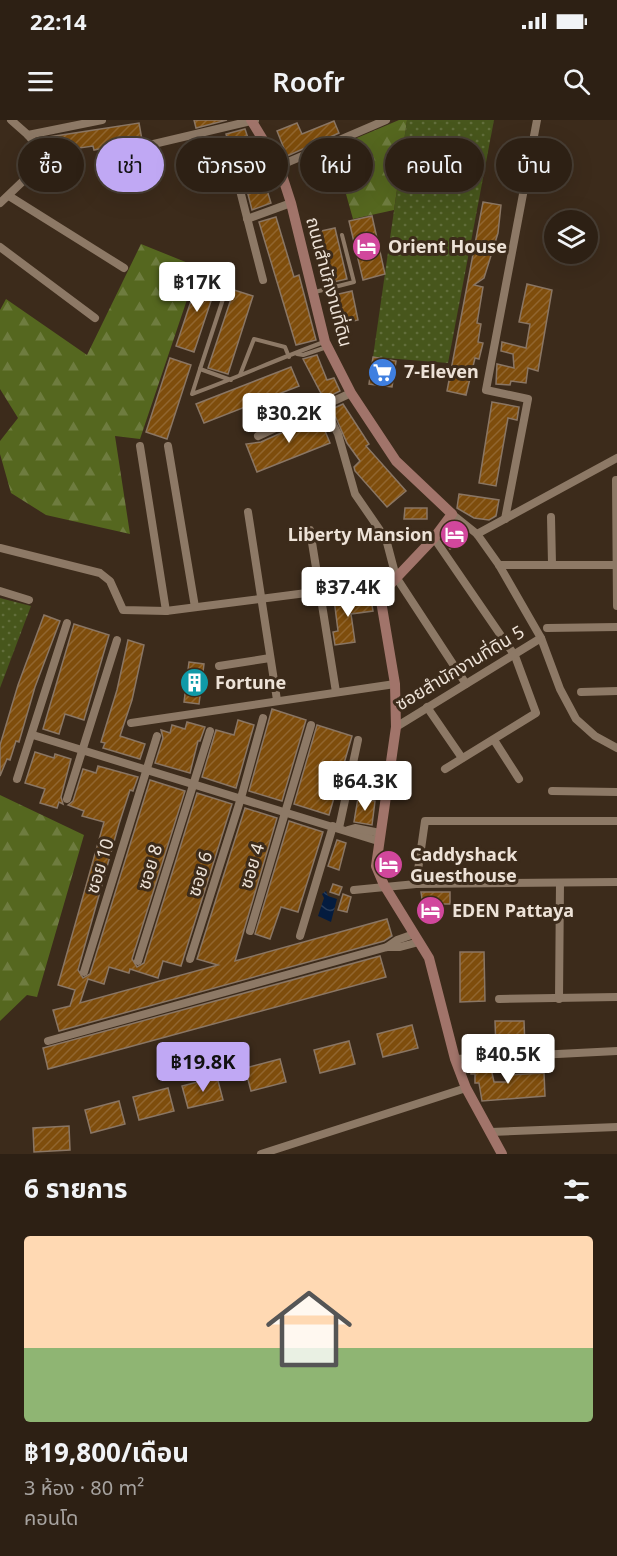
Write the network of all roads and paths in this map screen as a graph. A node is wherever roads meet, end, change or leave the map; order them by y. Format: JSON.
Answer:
{"nodes":[{"id":1,"x":11,"y":120,"type":"edge"},
{"id":2,"x":102,"y":120,"type":"edge"},
{"id":3,"x":251,"y":120,"type":"edge"},
{"id":4,"x":257,"y":120,"type":"edge"},
{"id":5,"x":386,"y":120,"type":"edge"},
{"id":6,"x":537,"y":120,"type":"edge"},
{"id":7,"x":28,"y":135,"type":"junction"},
{"id":8,"x":262,"y":138,"type":"edge"},
{"id":9,"x":164,"y":141,"type":"edge"},
{"id":10,"x":288,"y":162,"type":"edge"},
{"id":11,"x":240,"y":192,"type":"edge"},
{"id":12,"x":287,"y":192,"type":"edge"},
{"id":13,"x":9,"y":196,"type":"junction"},
{"id":14,"x":0,"y":202,"type":"edge"},
{"id":15,"x":291,"y":203,"type":"junction"},
{"id":16,"x":247,"y":219,"type":"junction"},
{"id":17,"x":342,"y":235,"type":"dead end"},
{"id":18,"x":0,"y":247,"type":"edge"},
{"id":19,"x":124,"y":268,"type":"dead end"},
{"id":20,"x":262,"y":280,"type":"dead end"},
{"id":21,"x":228,"y":284,"type":"dead end"},
{"id":22,"x":311,"y":293,"type":"junction"},
{"id":23,"x":95,"y":318,"type":"dead end"},
{"id":24,"x":326,"y":344,"type":"junction"},
{"id":25,"x":289,"y":357,"type":"junction"},
{"id":26,"x":200,"y":369,"type":"junction"},
{"id":27,"x":240,"y":376,"type":"junction"},
{"id":28,"x":231,"y":380,"type":"junction"},
{"id":29,"x":351,"y":393,"type":"junction"},
{"id":30,"x":324,"y":407,"type":"junction"},
{"id":31,"x":258,"y":436,"type":"dead end"},
{"id":32,"x":140,"y":446,"type":"dead end"},
{"id":33,"x":168,"y":446,"type":"dead end"},
{"id":34,"x":617,"y":458,"type":"edge"},
{"id":35,"x":616,"y":480,"type":"edge"},
{"id":36,"x":248,"y":512,"type":"dead end"},
{"id":37,"x":452,"y":514,"type":"junction"},
{"id":38,"x":551,"y":517,"type":"dead end"},
{"id":39,"x":506,"y":519,"type":"junction"},
{"id":40,"x":310,"y":530,"type":"dead end"},
{"id":41,"x":477,"y":534,"type":"junction"},
{"id":42,"x":434,"y":538,"type":"junction"},
{"id":43,"x":0,"y":548,"type":"edge"},
{"id":44,"x":552,"y":564,"type":"junction"},
{"id":45,"x":499,"y":565,"type":"junction"},
{"id":46,"x":616,"y":565,"type":"edge"},
{"id":47,"x":396,"y":577,"type":"junction"},
{"id":48,"x":321,"y":590,"type":"junction"},
{"id":49,"x":0,"y":591,"type":"edge"},
{"id":50,"x":380,"y":595,"type":"junction"},
{"id":51,"x":262,"y":597,"type":"junction"},
{"id":52,"x":29,"y":600,"type":"dead end"},
{"id":53,"x":617,"y":606,"type":"edge"},
{"id":54,"x":195,"y":607,"type":"junction"},
{"id":55,"x":166,"y":611,"type":"junction"},
{"id":56,"x":67,"y":623,"type":"dead end"},
{"id":57,"x":617,"y":627,"type":"edge"},
{"id":58,"x":547,"y":628,"type":"dead end"},
{"id":59,"x":541,"y":638,"type":"junction"},
{"id":60,"x":117,"y":640,"type":"dead end"},
{"id":61,"x":515,"y":656,"type":"junction"},
{"id":62,"x":270,"y":658,"type":"junction"},
{"id":63,"x":219,"y":666,"type":"dead end"},
{"id":64,"x":395,"y":684,"type":"junction"},
{"id":65,"x":466,"y":684,"type":"junction"},
{"id":66,"x":617,"y":691,"type":"edge"},
{"id":67,"x":336,"y":692,"type":"junction"},
{"id":68,"x":581,"y":692,"type":"dead end"},
{"id":69,"x":277,"y":700,"type":"junction"},
{"id":70,"x":427,"y":707,"type":"junction"},
{"id":71,"x":263,"y":718,"type":"dead end"},
{"id":72,"x":131,"y":723,"type":"dead end"},
{"id":73,"x":311,"y":725,"type":"dead end"},
{"id":74,"x":396,"y":727,"type":"junction"},
{"id":75,"x":210,"y":731,"type":"dead end"},
{"id":76,"x":33,"y":735,"type":"junction"},
{"id":77,"x":157,"y":736,"type":"dead end"},
{"id":78,"x":358,"y":740,"type":"dead end"},
{"id":79,"x":494,"y":740,"type":"junction"},
{"id":80,"x":617,"y":748,"type":"edge"},
{"id":81,"x":82,"y":750,"type":"junction"},
{"id":82,"x":462,"y":758,"type":"junction"},
{"id":83,"x":446,"y":769,"type":"dead end"},
{"id":84,"x":147,"y":770,"type":"junction"},
{"id":85,"x":17,"y":779,"type":"dead end"},
{"id":86,"x":519,"y":779,"type":"dead end"},
{"id":87,"x":194,"y":784,"type":"junction"},
{"id":88,"x":552,"y":791,"type":"dead end"},
{"id":89,"x":617,"y":792,"type":"edge"},
{"id":90,"x":241,"y":798,"type":"junction"},
{"id":91,"x":67,"y":799,"type":"dead end"},
{"id":92,"x":286,"y":812,"type":"junction"},
{"id":93,"x":617,"y":821,"type":"edge"},
{"id":94,"x":336,"y":827,"type":"junction"},
{"id":95,"x":379,"y":837,"type":"junction"},
{"id":96,"x":617,"y":882,"type":"edge"},
{"id":97,"x":560,"y":883,"type":"junction"},
{"id":98,"x":416,"y":884,"type":"junction"},
{"id":99,"x":384,"y":885,"type":"junction"},
{"id":100,"x":354,"y":890,"type":"dead end"},
{"id":101,"x":249,"y":931,"type":"dead end"},
{"id":102,"x":300,"y":936,"type":"dead end"},
{"id":103,"x":416,"y":938,"type":"junction"},
{"id":104,"x":190,"y":959,"type":"dead end"},
{"id":105,"x":138,"y":961,"type":"dead end"},
{"id":106,"x":84,"y":972,"type":"dead end"},
{"id":107,"x":617,"y":998,"type":"edge"},
{"id":108,"x":499,"y":999,"type":"dead end"},
{"id":109,"x":559,"y":999,"type":"junction"},
{"id":110,"x":48,"y":1041,"type":"dead end"},
{"id":111,"x":617,"y":1051,"type":"edge"},
{"id":112,"x":501,"y":1055,"type":"junction"},
{"id":113,"x":455,"y":1059,"type":"junction"},
{"id":114,"x":542,"y":1068,"type":"dead end"},
{"id":115,"x":466,"y":1088,"type":"junction"},
{"id":116,"x":617,"y":1127,"type":"edge"},
{"id":117,"x":490,"y":1132,"type":"junction"},
{"id":118,"x":261,"y":1154,"type":"edge"},
{"id":119,"x":502,"y":1154,"type":"edge"}],
"edges":[{"from":1,"to":7,"type":"street"},
{"from":2,"to":7,"type":"street"},
{"from":3,"to":4,"type":"street"},
{"from":3,"to":8,"type":"street","name":"ถนนสำนักงานที่ดิน"},
{"from":3,"to":9,"type":"street"},
{"from":5,"to":10,"type":"street"},
{"from":6,"to":39,"type":"street"},
{"from":7,"to":13,"type":"street"},
{"from":11,"to":16,"type":"street"},
{"from":12,"to":15,"type":"street","name":"ถนนสำนักงานที่ดิน"},
{"from":13,"to":14,"type":"street"},
{"from":13,"to":19,"type":"street"},
{"from":15,"to":16,"type":"street"},
{"from":15,"to":22,"type":"street","name":"ถนนสำนักงานที่ดิน"},
{"from":16,"to":20,"type":"street"},
{"from":17,"to":22,"type":"lane"},
{"from":18,"to":23,"type":"street"},
{"from":21,"to":26,"type":"lane"},
{"from":22,"to":24,"type":"street","name":"ถนนสำนักงานที่ดิน"},
{"from":24,"to":25,"type":"lane"},
{"from":24,"to":29,"type":"street","name":"ถนนสำนักงานที่ดิน"},
{"from":25,"to":27,"type":"lane"},
{"from":25,"to":27,"type":"lane"},
{"from":26,"to":28,"type":"lane"},
{"from":26,"to":28,"type":"lane"},
{"from":27,"to":28,"type":"lane"},
{"from":29,"to":30,"type":"street"},
{"from":29,"to":37,"type":"street","name":"ถนนสำนักงานที่ดิน"},
{"from":30,"to":31,"type":"street"},
{"from":30,"to":47,"type":"street"},
{"from":32,"to":55,"type":"street"},
{"from":33,"to":54,"type":"street"},
{"from":34,"to":39,"type":"street"},
{"from":35,"to":46,"type":"street"},
{"from":36,"to":51,"type":"street"},
{"from":37,"to":41,"type":"street"},
{"from":37,"to":42,"type":"street"},
{"from":38,"to":44,"type":"street"},
{"from":39,"to":41,"type":"street"},
{"from":40,"to":48,"type":"street"},
{"from":41,"to":45,"type":"street"},
{"from":42,"to":47,"type":"street"},
{"from":42,"to":61,"type":"street"},
{"from":43,"to":55,"type":"street"},
{"from":44,"to":45,"type":"street"},
{"from":44,"to":46,"type":"street"},
{"from":45,"to":59,"type":"street"},
{"from":46,"to":53,"type":"street"},
{"from":47,"to":50,"type":"street"},
{"from":47,"to":65,"type":"street"},
{"from":48,"to":50,"type":"street"},
{"from":48,"to":51,"type":"street"},
{"from":48,"to":67,"type":"street"},
{"from":49,"to":52,"type":"street"},
{"from":50,"to":64,"type":"street"},
{"from":51,"to":54,"type":"street"},
{"from":51,"to":62,"type":"street"},
{"from":54,"to":55,"type":"street"},
{"from":56,"to":76,"type":"street"},
{"from":57,"to":58,"type":"street"},
{"from":59,"to":61,"type":"street","name":"ซอยสำนักงานที่ดิน 5"},
{"from":59,"to":80,"type":"street"},
{"from":60,"to":81,"type":"street"},
{"from":61,"to":65,"type":"street","name":"ซอยสำนักงานที่ดิน 5"},
{"from":61,"to":79,"type":"street"},
{"from":62,"to":63,"type":"street"},
{"from":62,"to":69,"type":"street"},
{"from":64,"to":67,"type":"street"},
{"from":64,"to":74,"type":"street"},
{"from":65,"to":70,"type":"street","name":"ซอยสำนักงานที่ดิน 5"},
{"from":66,"to":68,"type":"street"},
{"from":67,"to":69,"type":"street"},
{"from":69,"to":72,"type":"street"},
{"from":70,"to":74,"type":"street","name":"ซอยสำนักงานที่ดิน 5"},
{"from":70,"to":82,"type":"street"},
{"from":71,"to":90,"type":"street","name":"ซอย 6"},
{"from":73,"to":92,"type":"street","name":"ซอย 4"},
{"from":74,"to":95,"type":"street"},
{"from":75,"to":87,"type":"street","name":"ซอย 8"},
{"from":76,"to":81,"type":"street"},
{"from":76,"to":85,"type":"street"},
{"from":77,"to":84,"type":"street","name":"ซอย 10"},
{"from":78,"to":94,"type":"street"},
{"from":79,"to":82,"type":"street"},
{"from":79,"to":86,"type":"street"},
{"from":81,"to":84,"type":"street"},
{"from":81,"to":91,"type":"street"},
{"from":82,"to":83,"type":"street"},
{"from":84,"to":87,"type":"street"},
{"from":84,"to":106,"type":"street","name":"ซอย 10"},
{"from":87,"to":90,"type":"street"},
{"from":87,"to":105,"type":"street","name":"ซอย 8"},
{"from":88,"to":89,"type":"street"},
{"from":90,"to":92,"type":"street"},
{"from":90,"to":104,"type":"street","name":"ซอย 6"},
{"from":92,"to":94,"type":"street"},
{"from":92,"to":101,"type":"street","name":"ซอย 4"},
{"from":93,"to":98,"type":"street"},
{"from":94,"to":95,"type":"street"},
{"from":94,"to":102,"type":"street"},
{"from":95,"to":99,"type":"street"},
{"from":96,"to":97,"type":"street"},
{"from":97,"to":98,"type":"street"},
{"from":97,"to":109,"type":"street"},
{"from":98,"to":99,"type":"street"},
{"from":99,"to":100,"type":"street"},
{"from":99,"to":103,"type":"street"},
{"from":103,"to":110,"type":"street"},
{"from":103,"to":113,"type":"street"},
{"from":107,"to":109,"type":"street"},
{"from":108,"to":109,"type":"street"},
{"from":111,"to":112,"type":"street"},
{"from":112,"to":113,"type":"street"},
{"from":112,"to":114,"type":"lane"},
{"from":113,"to":115,"type":"street"},
{"from":115,"to":117,"type":"street"},
{"from":115,"to":118,"type":"street"},
{"from":116,"to":117,"type":"street"},
{"from":117,"to":119,"type":"street"}]}
